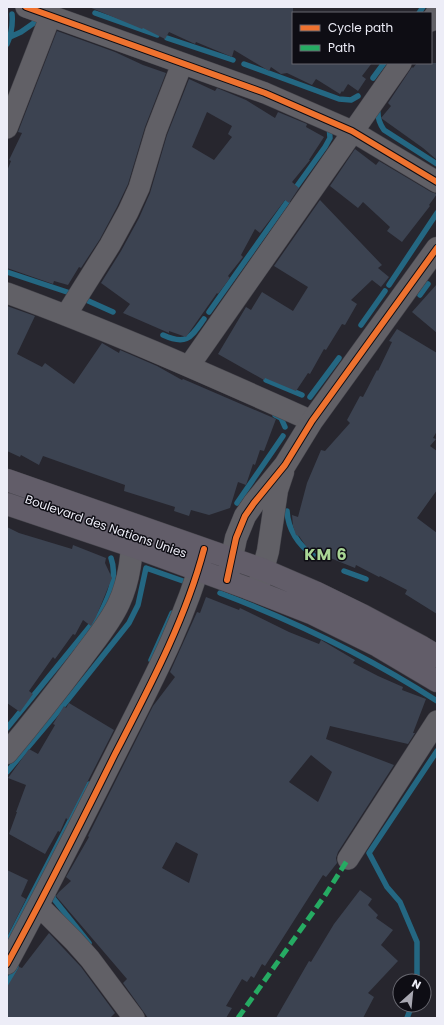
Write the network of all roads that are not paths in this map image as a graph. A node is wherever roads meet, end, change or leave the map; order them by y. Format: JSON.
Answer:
{"nodes":[{"id":1,"x":38,"y":11,"type":"edge"},
{"id":2,"x":182,"y":64,"type":"junction"},
{"id":3,"x":400,"y":64,"type":"edge"},
{"id":4,"x":7,"y":128,"type":"edge"},
{"id":5,"x":352,"y":132,"type":"junction"},
{"id":6,"x":437,"y":182,"type":"edge"},
{"id":7,"x":437,"y":248,"type":"edge"},
{"id":8,"x":7,"y":293,"type":"edge"},
{"id":9,"x":66,"y":315,"type":"junction"},
{"id":10,"x":189,"y":366,"type":"junction"},
{"id":11,"x":312,"y":421,"type":"junction"},
{"id":12,"x":284,"y":465,"type":"junction"},
{"id":13,"x":7,"y":480,"type":"edge"},
{"id":14,"x":7,"y":504,"type":"edge"},
{"id":15,"x":133,"y":536,"type":"junction"},
{"id":16,"x":204,"y":549,"type":"junction"},
{"id":17,"x":232,"y":558,"type":"junction"},
{"id":18,"x":199,"y":570,"type":"junction"},
{"id":19,"x":264,"y":570,"type":"junction"},
{"id":20,"x":227,"y":580,"type":"junction"},
{"id":21,"x":257,"y":591,"type":"junction"},
{"id":22,"x":437,"y":656,"type":"edge"},
{"id":23,"x":437,"y":681,"type":"edge"},
{"id":24,"x":437,"y":721,"type":"edge"},
{"id":25,"x":7,"y":753,"type":"edge"},
{"id":26,"x":348,"y":859,"type":"dead end"},
{"id":27,"x":39,"y":906,"type":"junction"},
{"id":28,"x":7,"y":964,"type":"edge"},
{"id":29,"x":134,"y":1018,"type":"edge"}],
"edges":[{"from":1,"to":2,"type":"street"},
{"from":1,"to":4,"type":"street"},
{"from":2,"to":5,"type":"street"},
{"from":2,"to":9,"type":"street"},
{"from":3,"to":5,"type":"street"},
{"from":5,"to":6,"type":"street"},
{"from":5,"to":10,"type":"street"},
{"from":7,"to":11,"type":"street"},
{"from":8,"to":9,"type":"street"},
{"from":9,"to":10,"type":"street"},
{"from":10,"to":11,"type":"street"},
{"from":11,"to":12,"type":"street"},
{"from":12,"to":17,"type":"street"},
{"from":12,"to":19,"type":"street"},
{"from":13,"to":15,"type":"main road","name":"Boulevard des Nations Unies"},
{"from":14,"to":15,"type":"main road","name":"Boulevard des Nations Unies"},
{"from":15,"to":16,"type":"main road","name":"Boulevard des Nations Unies"},
{"from":15,"to":18,"type":"main road","name":"Boulevard des Nations Unies"},
{"from":15,"to":25,"type":"street"},
{"from":16,"to":17,"type":"main road","name":"Boulevard des Nations Unies"},
{"from":16,"to":18,"type":"street"},
{"from":17,"to":19,"type":"main road","name":"Boulevard des Nations Unies"},
{"from":17,"to":20,"type":"street"},
{"from":18,"to":20,"type":"main road","name":"Boulevard des Nations Unies"},
{"from":18,"to":27,"type":"street"},
{"from":19,"to":21,"type":"street"},
{"from":19,"to":22,"type":"main road","name":"Boulevard des Nations Unies"},
{"from":20,"to":21,"type":"main road","name":"Boulevard des Nations Unies"},
{"from":21,"to":23,"type":"main road","name":"Boulevard des Nations Unies"},
{"from":24,"to":26,"type":"street"},
{"from":27,"to":28,"type":"street"},
{"from":27,"to":29,"type":"street"}]}
